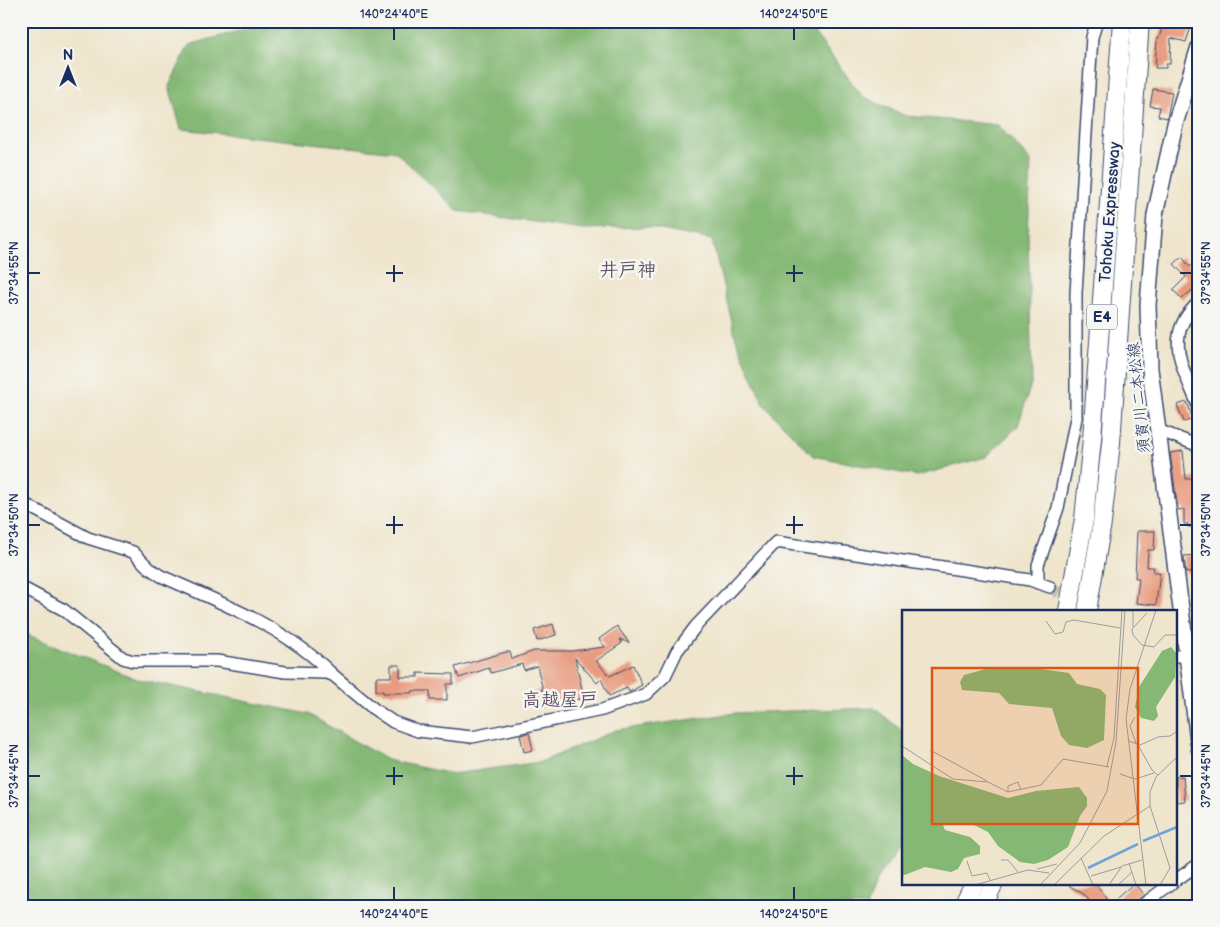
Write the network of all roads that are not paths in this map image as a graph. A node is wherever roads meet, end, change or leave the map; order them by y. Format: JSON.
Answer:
{"nodes":[{"id":1,"x":1097,"y":21,"type":"edge"},
{"id":2,"x":1122,"y":21,"type":"edge"},
{"id":3,"x":1140,"y":21,"type":"edge"},
{"id":4,"x":1199,"y":47,"type":"edge"},
{"id":5,"x":1199,"y":302,"type":"edge"},
{"id":6,"x":1199,"y":408,"type":"edge"},
{"id":7,"x":1158,"y":430,"type":"junction"},
{"id":8,"x":1199,"y":446,"type":"edge"},
{"id":9,"x":21,"y":502,"type":"edge"},
{"id":10,"x":1038,"y":583,"type":"junction"},
{"id":11,"x":21,"y":587,"type":"edge"},
{"id":12,"x":1050,"y":587,"type":"tunnel mouth"},
{"id":13,"x":1068,"y":610,"type":"edge"},
{"id":14,"x":1087,"y":610,"type":"edge"},
{"id":15,"x":1188,"y":656,"type":"edge"},
{"id":16,"x":333,"y":675,"type":"junction"},
{"id":17,"x":1199,"y":748,"type":"edge"},
{"id":18,"x":1199,"y":864,"type":"edge"},
{"id":19,"x":1178,"y":879,"type":"edge"},
{"id":20,"x":974,"y":884,"type":"edge"},
{"id":21,"x":994,"y":884,"type":"edge"},
{"id":22,"x":1171,"y":884,"type":"edge"},
{"id":23,"x":963,"y":906,"type":"edge"},
{"id":24,"x":983,"y":906,"type":"edge"},
{"id":25,"x":1141,"y":906,"type":"edge"}],
"edges":[{"from":1,"to":10,"type":"street"},
{"from":2,"to":13,"type":"highway","name":"Tohoku Expressway","number":"E4"},
{"from":3,"to":14,"type":"highway","name":"Tohoku Expressway","number":"E4"},
{"from":4,"to":7,"type":"main road","name":"須賀川二本松線"},
{"from":5,"to":6,"type":"street"},
{"from":7,"to":8,"type":"street"},
{"from":7,"to":15,"type":"main road","name":"須賀川二本松線"},
{"from":9,"to":16,"type":"street"},
{"from":10,"to":12,"type":"street"},
{"from":10,"to":16,"type":"street"},
{"from":11,"to":16,"type":"street"},
{"from":15,"to":17,"type":"main road","name":"須賀川二本松線"},
{"from":18,"to":19,"type":"street"},
{"from":20,"to":23,"type":"highway"},
{"from":21,"to":24,"type":"highway"},
{"from":22,"to":25,"type":"street"}]}
